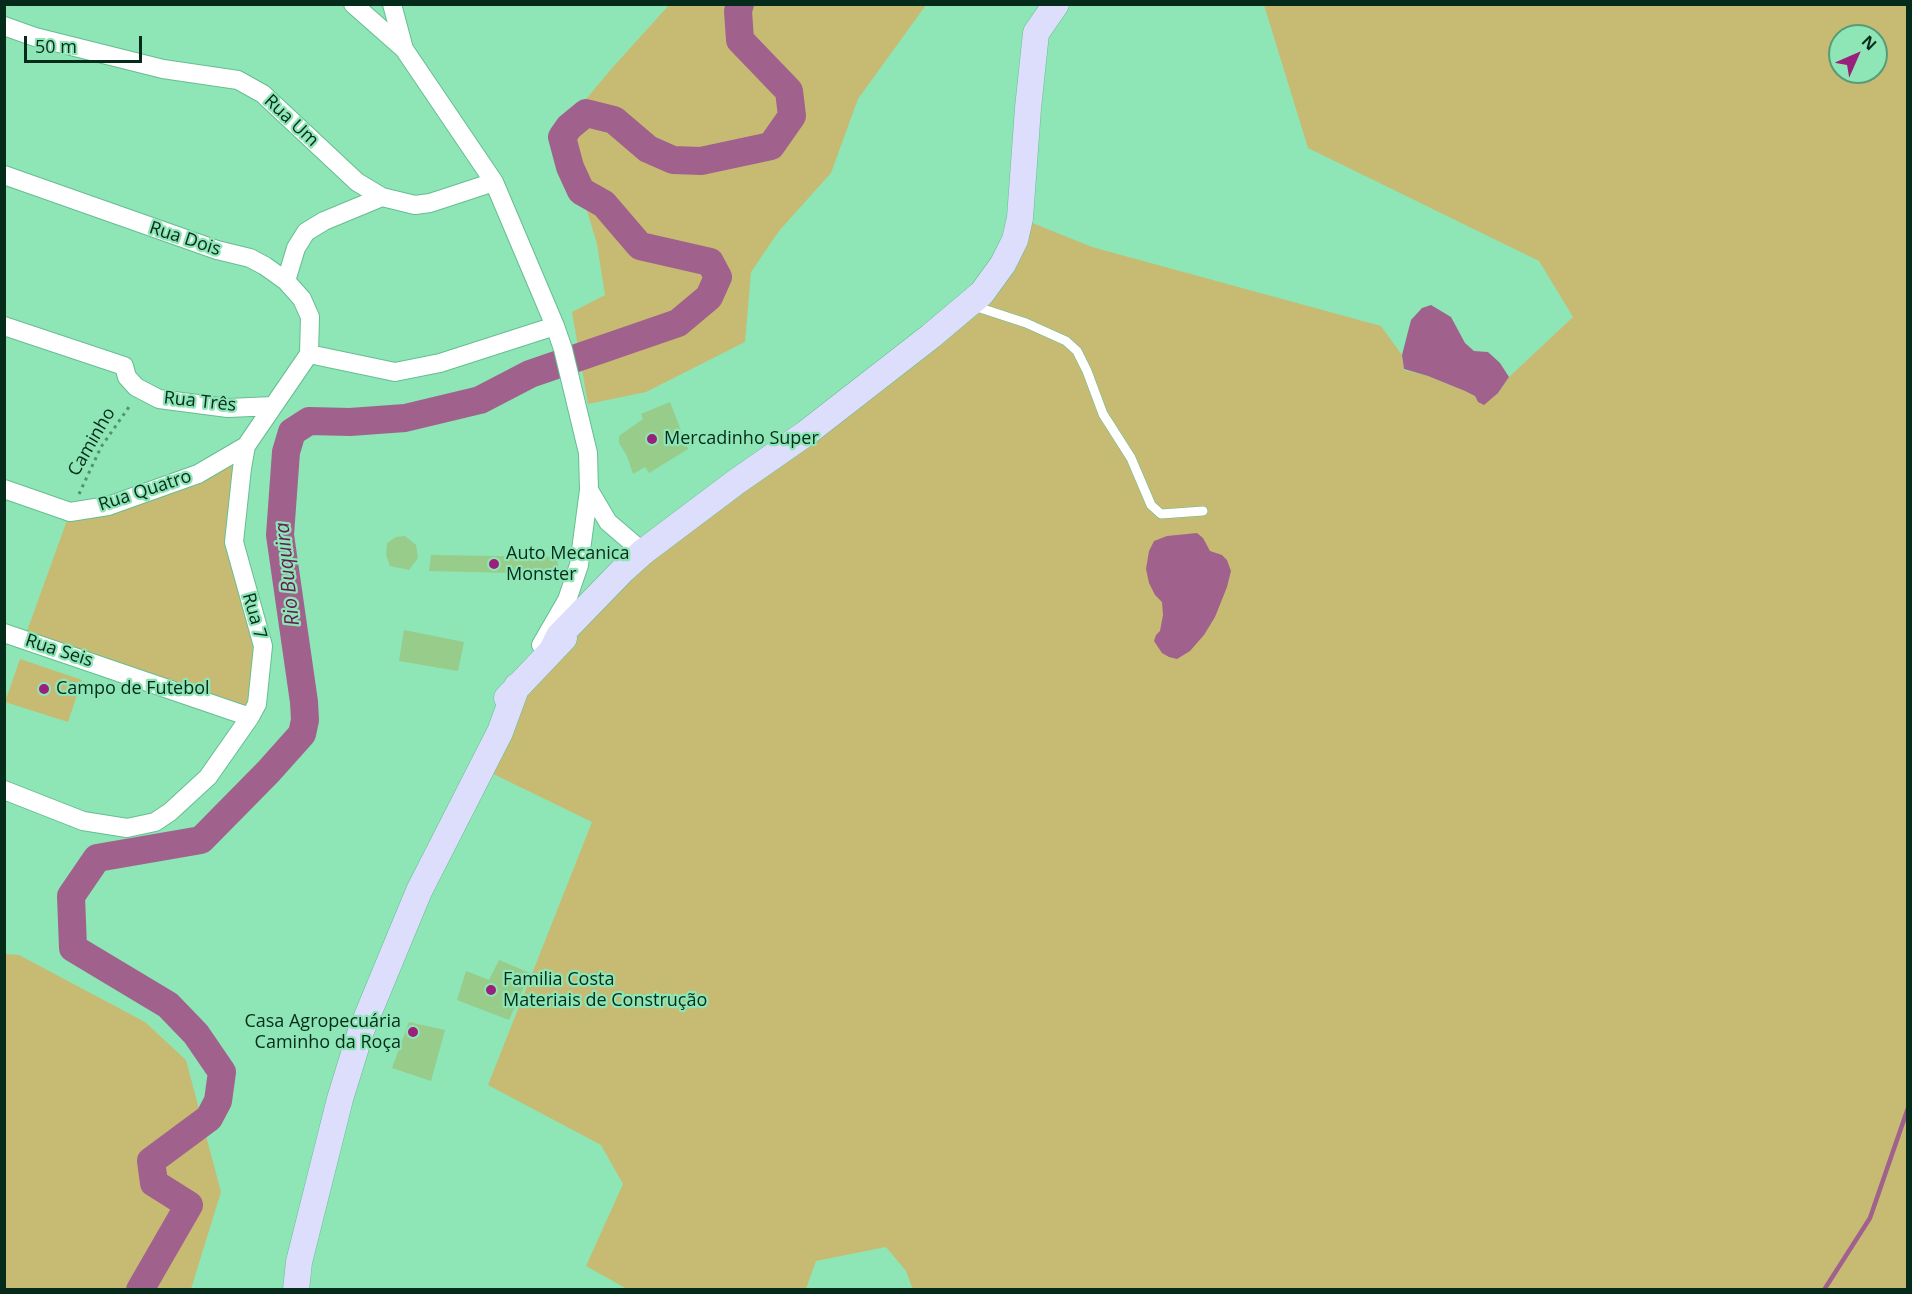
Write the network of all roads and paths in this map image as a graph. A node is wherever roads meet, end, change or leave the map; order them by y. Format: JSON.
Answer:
{"nodes":[{"id":1,"x":352,"y":4,"type":"edge"},
{"id":2,"x":392,"y":4,"type":"edge"},
{"id":3,"x":1056,"y":4,"type":"edge"},
{"id":4,"x":4,"y":26,"type":"edge"},
{"id":5,"x":404,"y":49,"type":"junction"},
{"id":6,"x":4,"y":175,"type":"edge"},
{"id":7,"x":494,"y":182,"type":"junction"},
{"id":8,"x":382,"y":197,"type":"junction"},
{"id":9,"x":286,"y":281,"type":"junction"},
{"id":10,"x":969,"y":304,"type":"junction"},
{"id":11,"x":4,"y":326,"type":"edge"},
{"id":12,"x":555,"y":326,"type":"junction"},
{"id":13,"x":309,"y":354,"type":"junction"},
{"id":14,"x":148,"y":393,"type":"junction"},
{"id":15,"x":273,"y":406,"type":"junction"},
{"id":16,"x":246,"y":446,"type":"junction"},
{"id":17,"x":4,"y":489,"type":"edge"},
{"id":18,"x":589,"y":489,"type":"junction"},
{"id":19,"x":1203,"y":511,"type":"dead end"},
{"id":20,"x":70,"y":512,"type":"junction"},
{"id":21,"x":644,"y":552,"type":"junction"},
{"id":22,"x":4,"y":633,"type":"edge"},
{"id":23,"x":517,"y":686,"type":"junction"},
{"id":24,"x":250,"y":717,"type":"junction"},
{"id":25,"x":4,"y":790,"type":"edge"},
{"id":26,"x":300,"y":1262,"type":"junction"},
{"id":27,"x":296,"y":1290,"type":"edge"},
{"id":28,"x":310,"y":1290,"type":"edge"}],
"edges":[{"from":1,"to":5,"type":"street"},
{"from":2,"to":5,"type":"street"},
{"from":3,"to":10,"type":"main road"},
{"from":4,"to":8,"type":"street","name":"Rua Um"},
{"from":5,"to":7,"type":"street"},
{"from":6,"to":9,"type":"street","name":"Rua Dois"},
{"from":7,"to":8,"type":"street","name":"Rua Um"},
{"from":7,"to":12,"type":"street"},
{"from":8,"to":9,"type":"street"},
{"from":9,"to":13,"type":"street","name":"Rua Dois"},
{"from":10,"to":19,"type":"lane"},
{"from":10,"to":21,"type":"main road"},
{"from":11,"to":14,"type":"street","name":"Rua Três"},
{"from":12,"to":13,"type":"street"},
{"from":12,"to":18,"type":"street"},
{"from":13,"to":15,"type":"street","name":"Rua 7"},
{"from":14,"to":15,"type":"street","name":"Rua Três"},
{"from":14,"to":20,"type":"path","name":"Caminho"},
{"from":15,"to":16,"type":"street","name":"Rua 7"},
{"from":16,"to":20,"type":"street","name":"Rua Quatro"},
{"from":16,"to":24,"type":"street","name":"Rua 7"},
{"from":17,"to":20,"type":"street","name":"Rua Quatro"},
{"from":18,"to":21,"type":"street"},
{"from":18,"to":23,"type":"street"},
{"from":21,"to":23,"type":"main road"},
{"from":22,"to":24,"type":"street","name":"Rua Seis"},
{"from":23,"to":26,"type":"main road"},
{"from":24,"to":25,"type":"street","name":"Rua 7"},
{"from":26,"to":27,"type":"main road"},
{"from":26,"to":28,"type":"street"}]}
